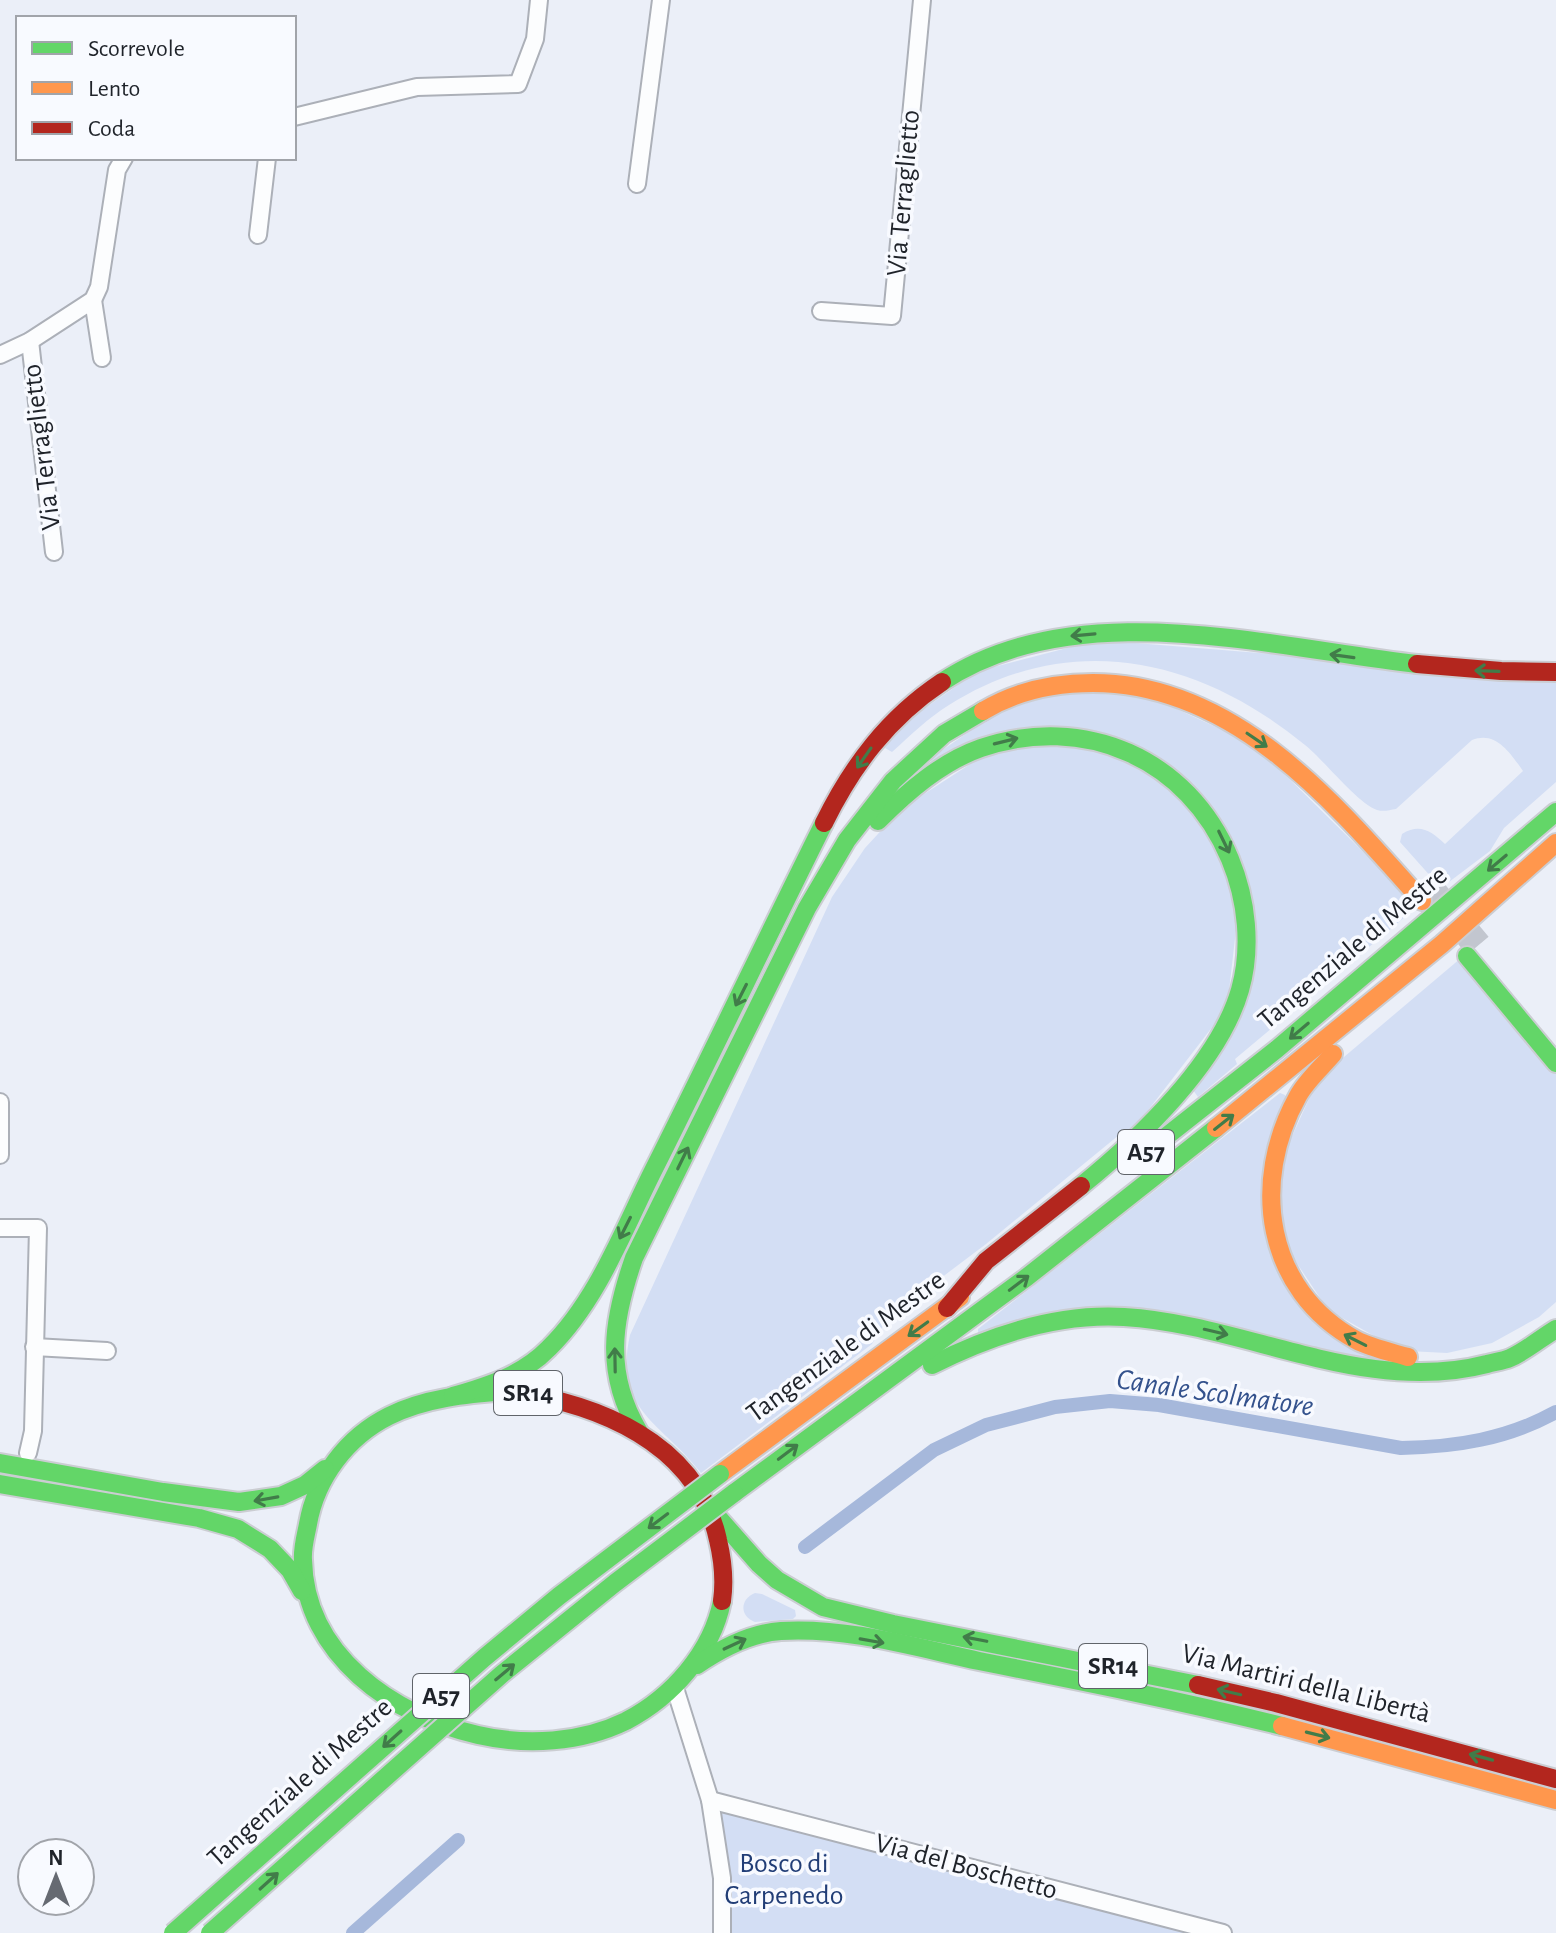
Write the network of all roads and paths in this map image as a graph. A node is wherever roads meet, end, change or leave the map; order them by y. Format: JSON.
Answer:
{"nodes":[{"id":1,"x":539,"y":0,"type":"edge"},
{"id":2,"x":661,"y":0,"type":"edge"},
{"id":3,"x":922,"y":0,"type":"edge"},
{"id":4,"x":296,"y":117,"type":"edge"},
{"id":5,"x":123,"y":160,"type":"edge"},
{"id":6,"x":267,"y":160,"type":"edge"},
{"id":7,"x":637,"y":184,"type":"dead end"},
{"id":8,"x":258,"y":235,"type":"dead end"},
{"id":9,"x":93,"y":300,"type":"junction"},
{"id":10,"x":821,"y":311,"type":"dead end"},
{"id":11,"x":30,"y":341,"type":"junction"},
{"id":12,"x":0,"y":355,"type":"edge"},
{"id":13,"x":102,"y":358,"type":"dead end"},
{"id":14,"x":54,"y":552,"type":"dead end"},
{"id":15,"x":1556,"y":672,"type":"edge"},
{"id":16,"x":1556,"y":812,"type":"edge"},
{"id":17,"x":1556,"y":843,"type":"edge"},
{"id":18,"x":807,"y":908,"type":"junction"},
{"id":19,"x":776,"y":925,"type":"junction"},
{"id":20,"x":1442,"y":944,"type":"junction"},
{"id":21,"x":1556,"y":1040,"type":"edge"},
{"id":22,"x":1556,"y":1063,"type":"edge"},
{"id":23,"x":0,"y":1102,"type":"edge"},
{"id":24,"x":0,"y":1155,"type":"edge"},
{"id":25,"x":0,"y":1228,"type":"edge"},
{"id":26,"x":947,"y":1308,"type":"junction"},
{"id":27,"x":1556,"y":1308,"type":"edge"},
{"id":28,"x":1556,"y":1329,"type":"edge"},
{"id":29,"x":34,"y":1347,"type":"junction"},
{"id":30,"x":107,"y":1351,"type":"dead end"},
{"id":31,"x":453,"y":1396,"type":"junction"},
{"id":32,"x":843,"y":1411,"type":"junction"},
{"id":33,"x":639,"y":1432,"type":"junction"},
{"id":34,"x":0,"y":1446,"type":"edge"},
{"id":35,"x":28,"y":1453,"type":"junction"},
{"id":36,"x":333,"y":1462,"type":"junction"},
{"id":37,"x":0,"y":1463,"type":"edge"},
{"id":38,"x":0,"y":1484,"type":"edge"},
{"id":39,"x":123,"y":1485,"type":"junction"},
{"id":40,"x":0,"y":1499,"type":"edge"},
{"id":41,"x":705,"y":1499,"type":"junction"},
{"id":42,"x":149,"y":1510,"type":"junction"},
{"id":43,"x":309,"y":1603,"type":"junction"},
{"id":44,"x":678,"y":1681,"type":"junction"},
{"id":45,"x":1556,"y":1779,"type":"edge"},
{"id":46,"x":710,"y":1800,"type":"junction"},
{"id":47,"x":1556,"y":1800,"type":"edge"},
{"id":48,"x":173,"y":1933,"type":"edge"},
{"id":49,"x":210,"y":1933,"type":"edge"},
{"id":50,"x":722,"y":1933,"type":"edge"},
{"id":51,"x":1223,"y":1933,"type":"edge"}],
"edges":[{"from":1,"to":4,"type":"street"},
{"from":2,"to":7,"type":"street"},
{"from":3,"to":10,"type":"street","name":"Via Terraglietto"},
{"from":5,"to":9,"type":"street"},
{"from":6,"to":8,"type":"street"},
{"from":9,"to":11,"type":"street","name":"Via Terraglietto"},
{"from":9,"to":13,"type":"street"},
{"from":11,"to":12,"type":"street","name":"Via Terraglietto"},
{"from":11,"to":14,"type":"street","name":"Via Terraglietto"},
{"from":15,"to":19,"type":"main road","number":"A57","one_way":true},
{"from":16,"to":26,"type":"main road","name":"Tangenziale di Mestre","number":"A57","one_way":true},
{"from":17,"to":20,"type":"main road","name":"Tangenziale di Mestre","number":"A57"},
{"from":18,"to":19,"type":"main road","number":"A57","one_way":true},
{"from":18,"to":26,"type":"main road","number":"A57","one_way":true},
{"from":33,"to":18,"type":"main road","number":"A57","one_way":true},
{"from":19,"to":31,"type":"main road","number":"A57","one_way":true},
{"from":27,"to":20,"type":"main road","number":"A57","one_way":true},
{"from":32,"to":20,"type":"main road","name":"Tangenziale di Mestre","number":"A57","one_way":true},
{"from":21,"to":22,"type":"main road"},
{"from":23,"to":24,"type":"street"},
{"from":25,"to":29,"type":"street"},
{"from":26,"to":48,"type":"main road","name":"Tangenziale di Mestre","number":"A57","one_way":true,"bridge":true},
{"from":32,"to":28,"type":"main road","number":"A57","one_way":true},
{"from":29,"to":30,"type":"street"},
{"from":29,"to":35,"type":"street"},
{"from":31,"to":33,"type":"main road","number":"SR14"},
{"from":31,"to":36,"type":"main road","number":"SR14"},
{"from":49,"to":32,"type":"main road","name":"Tangenziale di Mestre","number":"A57","one_way":true,"bridge":true},
{"from":33,"to":41,"type":"main road","number":"SR14"},
{"from":34,"to":35,"type":"main road","number":"SR14"},
{"from":35,"to":39,"type":"main road","number":"SR14"},
{"from":36,"to":39,"type":"main road","number":"SR14","one_way":true},
{"from":36,"to":43,"type":"main road","number":"SR14"},
{"from":37,"to":39,"type":"main road"},
{"from":38,"to":42,"type":"main road","number":"SR14"},
{"from":40,"to":42,"type":"main road","number":"SR14"},
{"from":41,"to":44,"type":"main road","number":"SR14"},
{"from":45,"to":41,"type":"main road","name":"Via Martiri della Libertà","number":"SR14","one_way":true},
{"from":42,"to":43,"type":"main road","number":"SR14"},
{"from":43,"to":44,"type":"main road","number":"SR14"},
{"from":44,"to":46,"type":"street"},
{"from":44,"to":47,"type":"main road","name":"Via Martiri della Libertà","number":"SR14","one_way":true},
{"from":46,"to":50,"type":"street"},
{"from":46,"to":51,"type":"street","name":"Via del Boschetto"}]}
